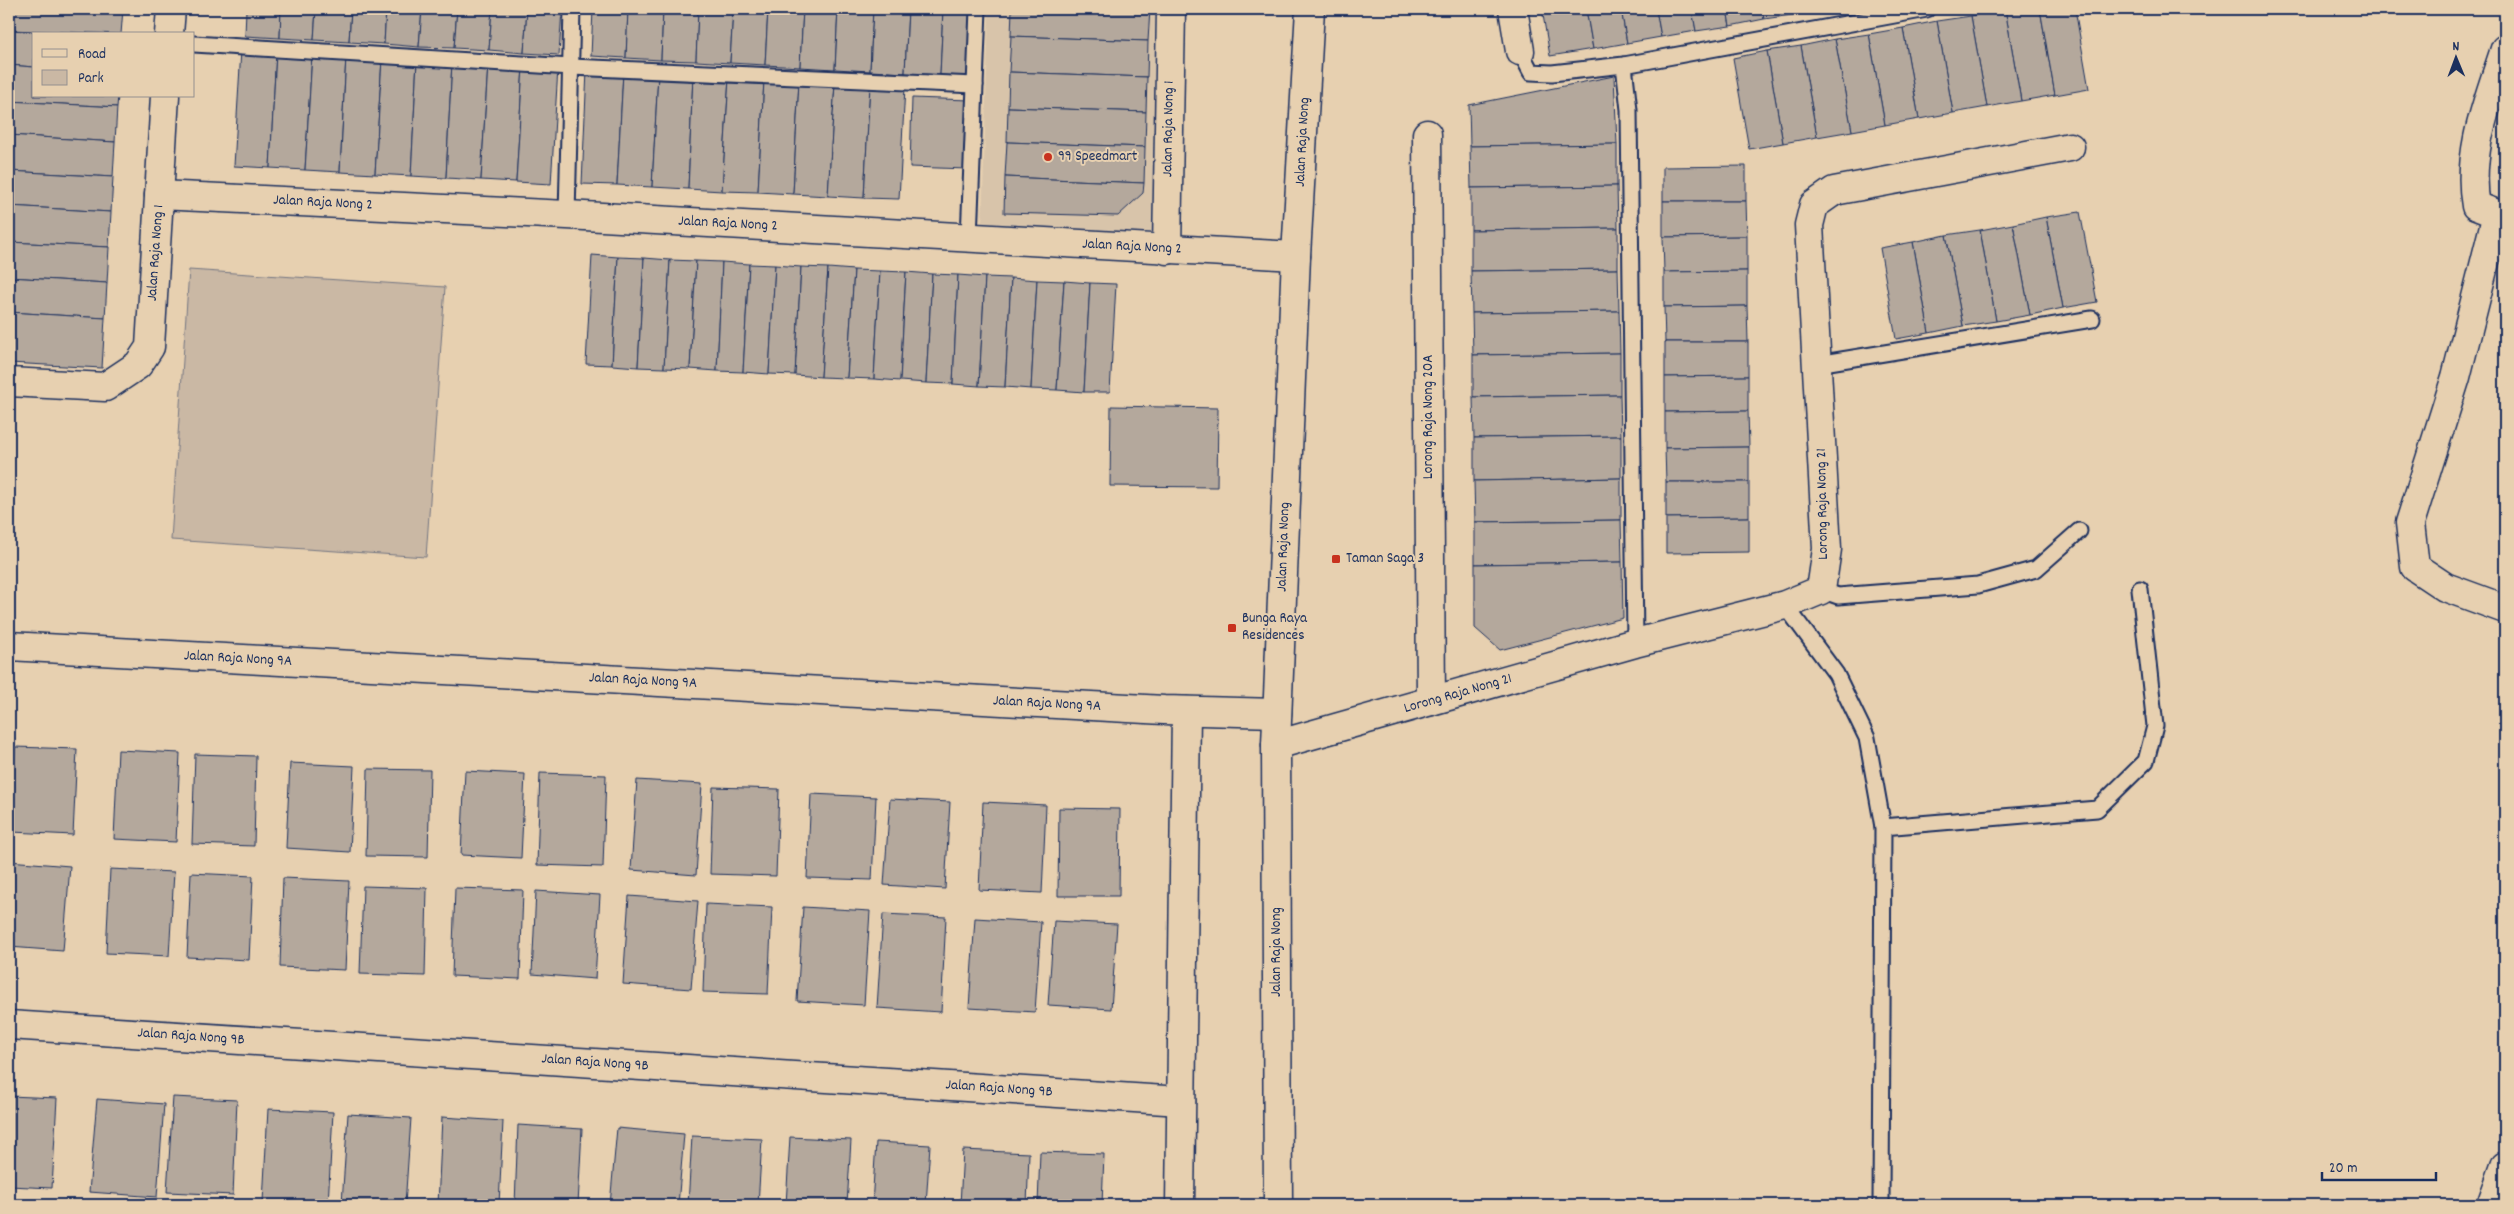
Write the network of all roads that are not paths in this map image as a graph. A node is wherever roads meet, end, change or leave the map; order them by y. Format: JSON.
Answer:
{"nodes":[{"id":1,"x":171,"y":9,"type":"edge"},
{"id":2,"x":572,"y":9,"type":"edge"},
{"id":3,"x":978,"y":9,"type":"edge"},
{"id":4,"x":1171,"y":9,"type":"edge"},
{"id":5,"x":1310,"y":9,"type":"edge"},
{"id":6,"x":1513,"y":9,"type":"edge"},
{"id":7,"x":1927,"y":9,"type":"edge"},
{"id":8,"x":169,"y":32,"type":"edge"},
{"id":9,"x":195,"y":44,"type":"edge"},
{"id":10,"x":2505,"y":49,"type":"edge"},
{"id":11,"x":1520,"y":51,"type":"joint"},
{"id":12,"x":1624,"y":65,"type":"junction"},
{"id":13,"x":571,"y":67,"type":"junction"},
{"id":14,"x":975,"y":85,"type":"junction"},
{"id":15,"x":166,"y":98,"type":"edge"},
{"id":16,"x":1427,"y":134,"type":"dead end"},
{"id":17,"x":2070,"y":147,"type":"dead end"},
{"id":18,"x":159,"y":195,"type":"junction"},
{"id":19,"x":2493,"y":212,"type":"edge"},
{"id":20,"x":567,"y":215,"type":"junction"},
{"id":21,"x":969,"y":238,"type":"junction"},
{"id":22,"x":1167,"y":250,"type":"junction"},
{"id":23,"x":1296,"y":256,"type":"junction"},
{"id":24,"x":2092,"y":319,"type":"dead end"},
{"id":25,"x":1817,"y":364,"type":"junction"},
{"id":26,"x":9,"y":382,"type":"edge"},
{"id":27,"x":2079,"y":531,"type":"dead end"},
{"id":28,"x":2140,"y":589,"type":"dead end"},
{"id":29,"x":1821,"y":590,"type":"junction"},
{"id":30,"x":1785,"y":605,"type":"junction"},
{"id":31,"x":2505,"y":609,"type":"edge"},
{"id":32,"x":1635,"y":644,"type":"junction"},
{"id":33,"x":9,"y":646,"type":"edge"},
{"id":34,"x":1431,"y":701,"type":"junction"},
{"id":35,"x":1186,"y":711,"type":"junction"},
{"id":36,"x":1277,"y":713,"type":"junction"},
{"id":37,"x":1276,"y":745,"type":"junction"},
{"id":38,"x":1883,"y":827,"type":"junction"},
{"id":39,"x":9,"y":1025,"type":"edge"},
{"id":40,"x":1181,"y":1101,"type":"junction"},
{"id":41,"x":2505,"y":1166,"type":"edge"},
{"id":42,"x":1180,"y":1205,"type":"edge"},
{"id":43,"x":1278,"y":1205,"type":"edge"},
{"id":44,"x":1881,"y":1205,"type":"edge"},
{"id":45,"x":2491,"y":1205,"type":"edge"}],
"edges":[{"from":1,"to":8,"type":"street"},
{"from":2,"to":13,"type":"lane"},
{"from":3,"to":14,"type":"lane"},
{"from":4,"to":22,"type":"street","name":"Jalan Raja Nong 1"},
{"from":5,"to":23,"type":"street","name":"Jalan Raja Nong"},
{"from":6,"to":11,"type":"street"},
{"from":7,"to":12,"type":"lane"},
{"from":9,"to":13,"type":"lane"},
{"from":10,"to":19,"type":"street"},
{"from":11,"to":12,"type":"lane"},
{"from":12,"to":32,"type":"lane"},
{"from":13,"to":14,"type":"lane"},
{"from":13,"to":20,"type":"lane"},
{"from":14,"to":21,"type":"lane"},
{"from":15,"to":18,"type":"street","name":"Jalan Raja Nong 1"},
{"from":16,"to":34,"type":"street","name":"Lorong Raja Nong 20A"},
{"from":17,"to":25,"type":"street","name":"Lorong Raja Nong 21"},
{"from":18,"to":20,"type":"street","name":"Jalan Raja Nong 2"},
{"from":18,"to":26,"type":"street","name":"Jalan Raja Nong 1"},
{"from":19,"to":31,"type":"street"},
{"from":20,"to":21,"type":"street","name":"Jalan Raja Nong 2"},
{"from":21,"to":22,"type":"street","name":"Jalan Raja Nong 2"},
{"from":22,"to":23,"type":"street","name":"Jalan Raja Nong 2"},
{"from":23,"to":36,"type":"street","name":"Jalan Raja Nong"},
{"from":24,"to":25,"type":"lane"},
{"from":25,"to":29,"type":"street","name":"Lorong Raja Nong 21"},
{"from":27,"to":29,"type":"lane"},
{"from":28,"to":38,"type":"lane"},
{"from":29,"to":30,"type":"street","name":"Lorong Raja Nong 21"},
{"from":30,"to":32,"type":"street","name":"Lorong Raja Nong 21"},
{"from":30,"to":38,"type":"lane"},
{"from":32,"to":34,"type":"street","name":"Lorong Raja Nong 21"},
{"from":33,"to":35,"type":"street","name":"Jalan Raja Nong 9A"},
{"from":34,"to":37,"type":"street","name":"Lorong Raja Nong 21"},
{"from":35,"to":36,"type":"street","name":"Jalan Raja Nong 9A"},
{"from":35,"to":40,"type":"street"},
{"from":36,"to":37,"type":"street","name":"Jalan Raja Nong"},
{"from":37,"to":43,"type":"street","name":"Jalan Raja Nong"},
{"from":38,"to":44,"type":"lane"},
{"from":39,"to":40,"type":"street","name":"Jalan Raja Nong 9B"},
{"from":40,"to":42,"type":"street"},
{"from":41,"to":45,"type":"street"}]}
